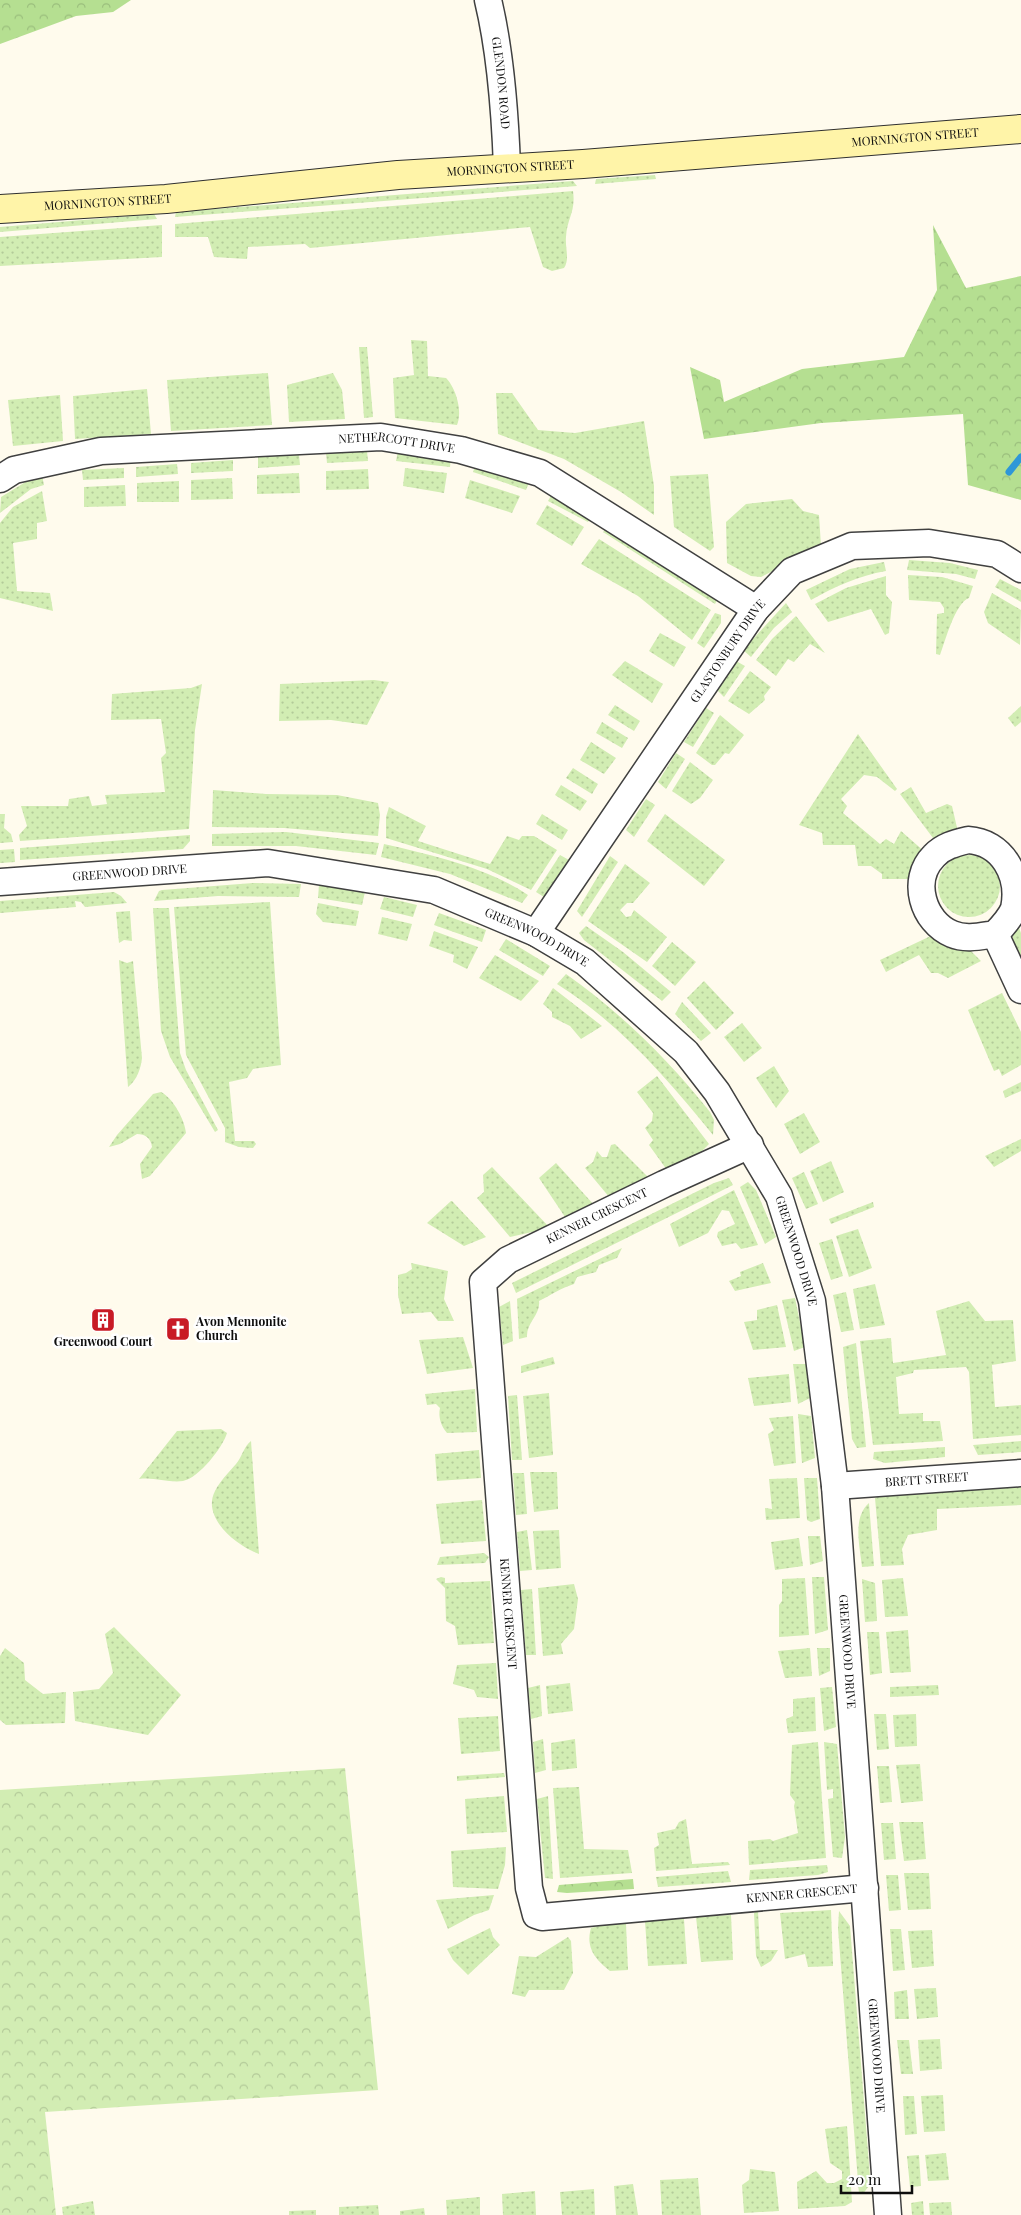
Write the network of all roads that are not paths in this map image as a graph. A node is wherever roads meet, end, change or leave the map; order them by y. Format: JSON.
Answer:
{"nodes":[{"id":1,"x":488,"y":0,"type":"edge"},
{"id":2,"x":1021,"y":129,"type":"edge"},
{"id":3,"x":507,"y":167,"type":"junction"},
{"id":4,"x":0,"y":209,"type":"edge"},
{"id":5,"x":0,"y":479,"type":"edge"},
{"id":6,"x":1021,"y":569,"type":"edge"},
{"id":7,"x":756,"y":609,"type":"junction"},
{"id":8,"x":0,"y":882,"type":"edge"},
{"id":9,"x":536,"y":933,"type":"junction"},
{"id":10,"x":995,"y":934,"type":"dead end"},
{"id":11,"x":1021,"y":990,"type":"edge"},
{"id":12,"x":750,"y":1145,"type":"junction"},
{"id":13,"x":1021,"y":1473,"type":"edge"},
{"id":14,"x":835,"y":1486,"type":"junction"},
{"id":15,"x":865,"y":1888,"type":"junction"},
{"id":16,"x":888,"y":2215,"type":"edge"}],
"edges":[{"from":1,"to":3,"type":"street","name":"GLENDON ROAD"},
{"from":2,"to":3,"type":"main road","name":"MORNINGTON STREET"},
{"from":3,"to":4,"type":"main road","name":"MORNINGTON STREET"},
{"from":5,"to":7,"type":"street","name":"NETHERCOTT DRIVE"},
{"from":6,"to":7,"type":"street","name":"GLASTONBURY DRIVE"},
{"from":7,"to":9,"type":"street","name":"GLASTONBURY DRIVE"},
{"from":8,"to":9,"type":"street","name":"GREENWOOD DRIVE"},
{"from":9,"to":12,"type":"street","name":"GREENWOOD DRIVE"},
{"from":10,"to":11,"type":"street"},
{"from":12,"to":14,"type":"street","name":"GREENWOOD DRIVE"},
{"from":12,"to":15,"type":"street","name":"KENNER CRESCENT"},
{"from":13,"to":14,"type":"street","name":"BRETT STREET"},
{"from":14,"to":15,"type":"street","name":"GREENWOOD DRIVE"},
{"from":15,"to":16,"type":"street","name":"GREENWOOD DRIVE"}]}
